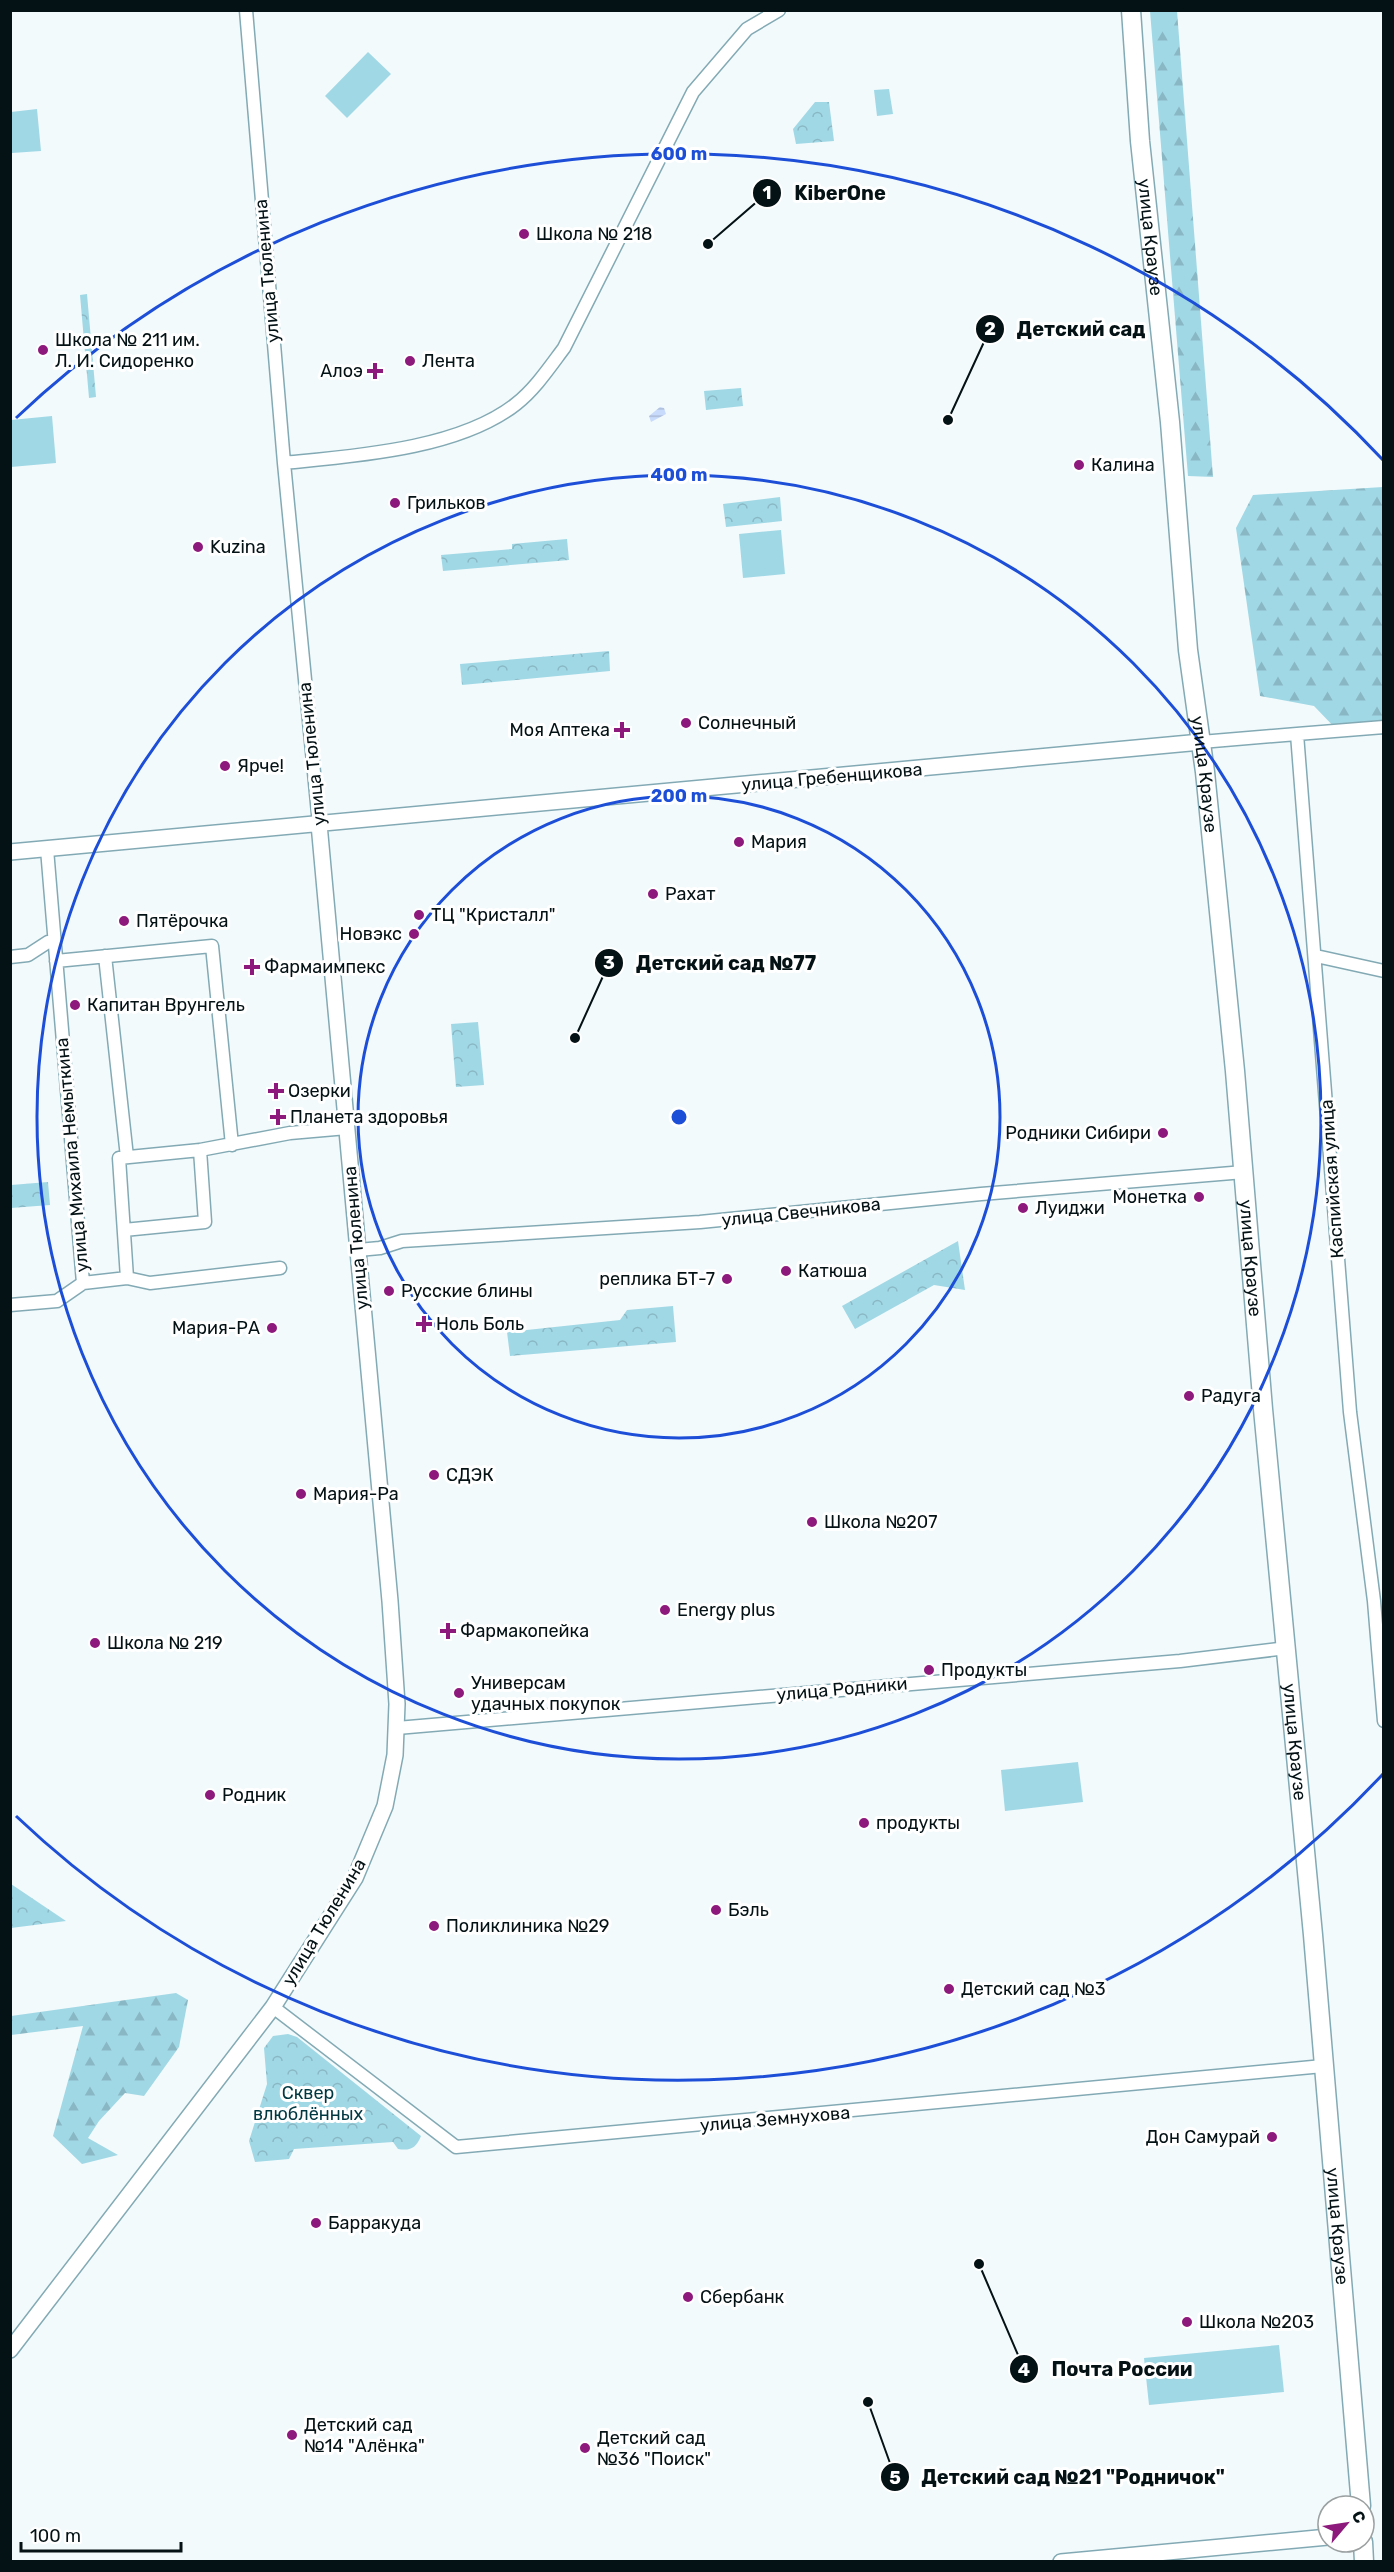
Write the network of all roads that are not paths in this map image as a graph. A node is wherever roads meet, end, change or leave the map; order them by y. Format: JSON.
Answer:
{"nodes":[{"id":1,"x":246,"y":10,"type":"edge"},
{"id":2,"x":779,"y":10,"type":"edge"},
{"id":3,"x":1131,"y":10,"type":"edge"},
{"id":4,"x":284,"y":463,"type":"junction"},
{"id":5,"x":1383,"y":727,"type":"edge"},
{"id":6,"x":1298,"y":734,"type":"junction"},
{"id":7,"x":1200,"y":742,"type":"junction"},
{"id":8,"x":320,"y":824,"type":"junction"},
{"id":9,"x":47,"y":849,"type":"junction"},
{"id":10,"x":10,"y":852,"type":"edge"},
{"id":11,"x":48,"y":942,"type":"dead end"},
{"id":12,"x":105,"y":956,"type":"junction"},
{"id":13,"x":1316,"y":956,"type":"junction"},
{"id":14,"x":10,"y":957,"type":"edge"},
{"id":15,"x":56,"y":961,"type":"junction"},
{"id":16,"x":1383,"y":971,"type":"edge"},
{"id":17,"x":347,"y":1128,"type":"junction"},
{"id":18,"x":232,"y":1144,"type":"junction"},
{"id":19,"x":200,"y":1150,"type":"junction"},
{"id":20,"x":127,"y":1157,"type":"junction"},
{"id":21,"x":1244,"y":1172,"type":"junction"},
{"id":22,"x":124,"y":1230,"type":"junction"},
{"id":23,"x":358,"y":1250,"type":"junction"},
{"id":24,"x":280,"y":1268,"type":"dead end"},
{"id":25,"x":128,"y":1278,"type":"junction"},
{"id":26,"x":83,"y":1283,"type":"junction"},
{"id":27,"x":10,"y":1305,"type":"edge"},
{"id":28,"x":1287,"y":1647,"type":"junction"},
{"id":29,"x":1383,"y":1721,"type":"edge"},
{"id":30,"x":397,"y":1728,"type":"junction"},
{"id":31,"x":273,"y":2007,"type":"junction"},
{"id":32,"x":1323,"y":2066,"type":"junction"},
{"id":33,"x":10,"y":2350,"type":"edge"},
{"id":34,"x":1360,"y":2494,"type":"edge"},
{"id":35,"x":1316,"y":2538,"type":"edge"},
{"id":36,"x":1061,"y":2562,"type":"edge"}],
"edges":[{"from":1,"to":4,"type":"street","name":"улица Тюленина"},
{"from":2,"to":4,"type":"street"},
{"from":3,"to":7,"type":"main road","name":"улица Краузе"},
{"from":4,"to":8,"type":"street","name":"улица Тюленина"},
{"from":5,"to":6,"type":"street"},
{"from":6,"to":7,"type":"street"},
{"from":6,"to":13,"type":"street","name":"Каспийская улица"},
{"from":7,"to":8,"type":"street","name":"улица Гребенщикова"},
{"from":7,"to":21,"type":"main road","name":"улица Краузе"},
{"from":8,"to":9,"type":"street","name":"улица Гребенщикова"},
{"from":8,"to":17,"type":"street","name":"улица Тюленина"},
{"from":9,"to":10,"type":"street","name":"улица Гребенщикова"},
{"from":9,"to":15,"type":"street","name":"улица Михаила Немыткина"},
{"from":11,"to":14,"type":"street"},
{"from":12,"to":15,"type":"street"},
{"from":12,"to":18,"type":"street"},
{"from":12,"to":20,"type":"street"},
{"from":13,"to":16,"type":"street"},
{"from":13,"to":29,"type":"street","name":"Каспийская улица"},
{"from":15,"to":26,"type":"street","name":"улица Михаила Немыткина"},
{"from":17,"to":18,"type":"street"},
{"from":17,"to":23,"type":"street","name":"улица Тюленина"},
{"from":18,"to":19,"type":"street"},
{"from":19,"to":20,"type":"street"},
{"from":19,"to":22,"type":"street"},
{"from":20,"to":22,"type":"street"},
{"from":21,"to":23,"type":"street","name":"улица Свечникова"},
{"from":21,"to":28,"type":"main road","name":"улица Краузе"},
{"from":22,"to":25,"type":"street"},
{"from":23,"to":30,"type":"street","name":"улица Тюленина"},
{"from":24,"to":25,"type":"street"},
{"from":25,"to":26,"type":"street"},
{"from":26,"to":27,"type":"street"},
{"from":28,"to":30,"type":"street","name":"улица Родники"},
{"from":28,"to":32,"type":"main road","name":"улица Краузе"},
{"from":30,"to":31,"type":"street","name":"улица Тюленина"},
{"from":31,"to":32,"type":"street","name":"улица Земнухова"},
{"from":31,"to":33,"type":"street","name":"улица Тюленина"},
{"from":32,"to":34,"type":"main road","name":"улица Краузе"},
{"from":35,"to":36,"type":"street"}]}
